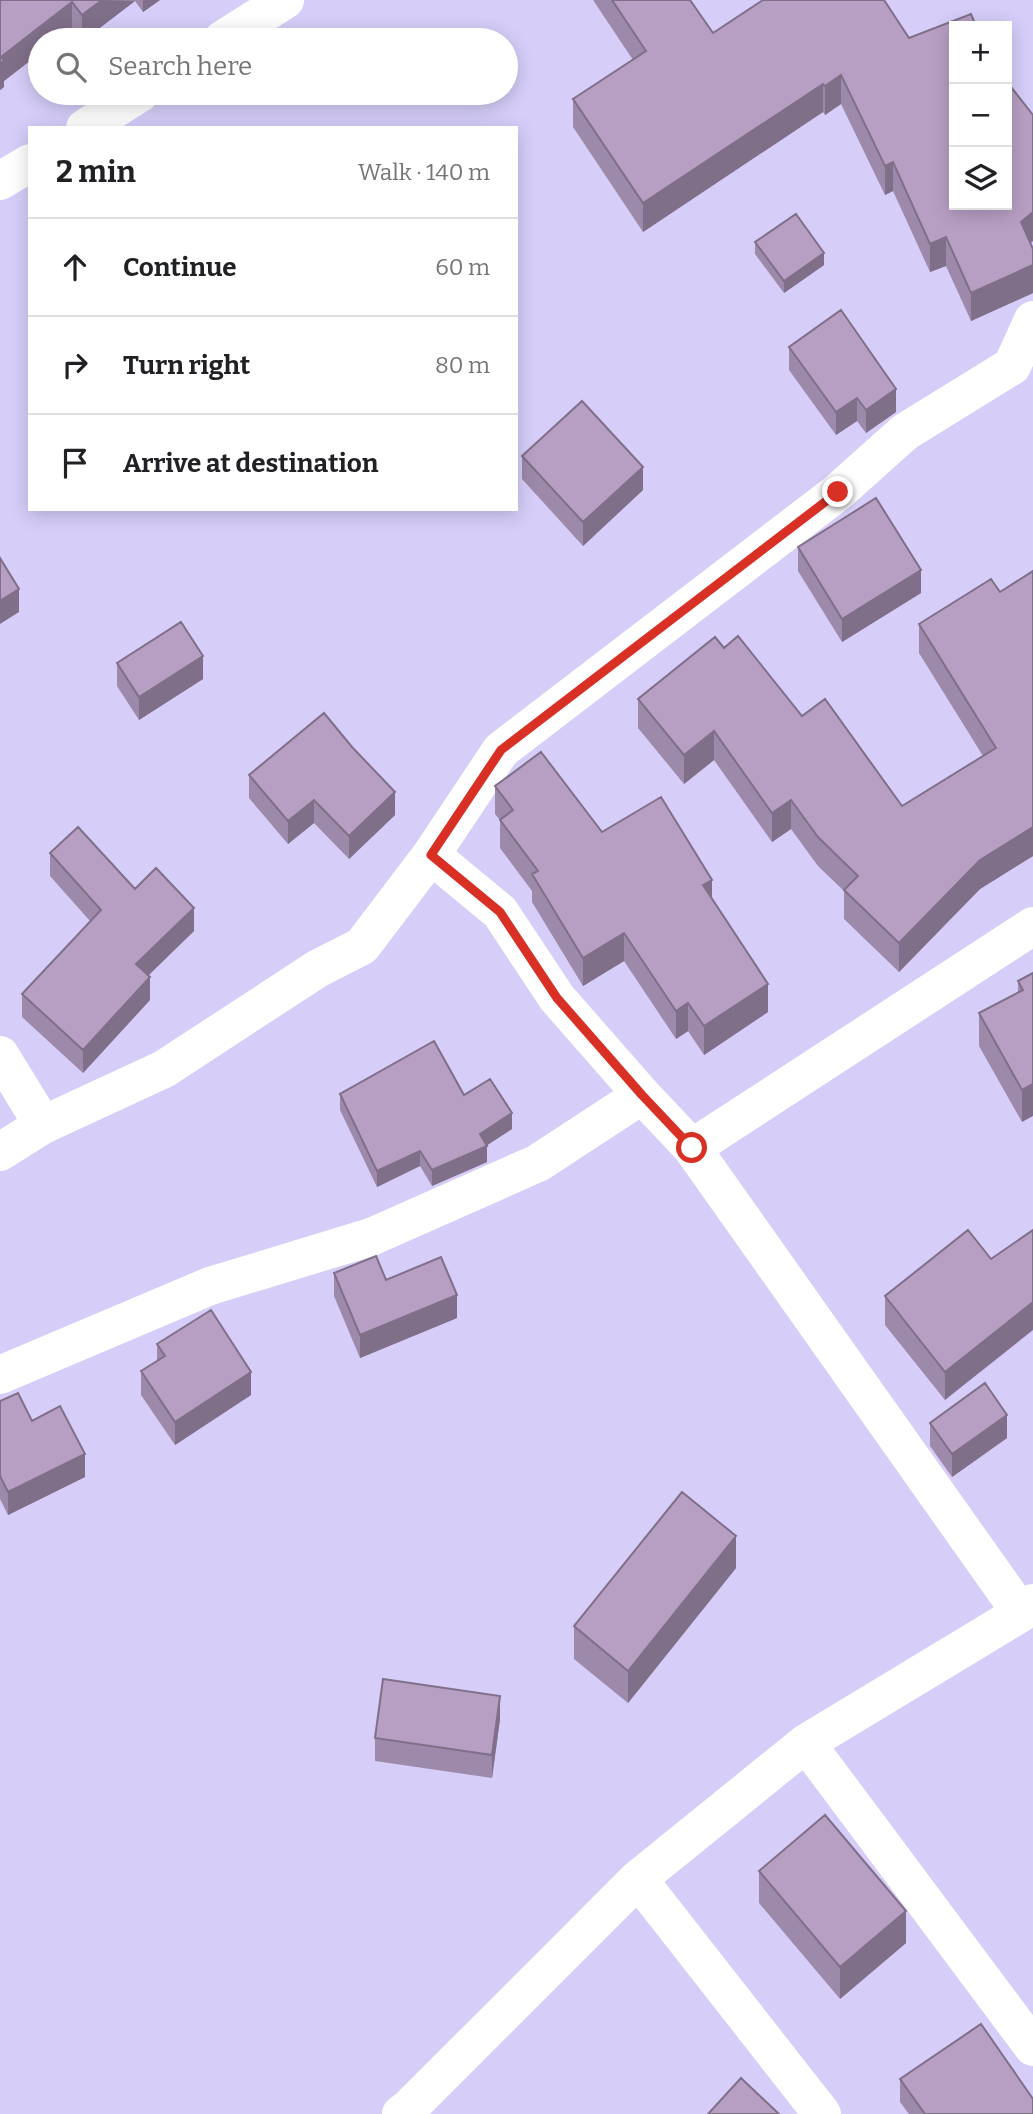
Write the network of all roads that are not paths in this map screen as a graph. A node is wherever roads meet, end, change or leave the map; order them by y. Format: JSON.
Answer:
{"nodes":[{"id":1,"x":285,"y":0,"type":"edge"},
{"id":2,"x":241,"y":28,"type":"edge"},
{"id":3,"x":121,"y":105,"type":"edge"},
{"id":4,"x":88,"y":126,"type":"edge"},
{"id":5,"x":28,"y":164,"type":"edge"},
{"id":6,"x":0,"y":181,"type":"edge"},
{"id":7,"x":1033,"y":320,"type":"edge"},
{"id":8,"x":431,"y":855,"type":"junction"},
{"id":9,"x":1033,"y":926,"type":"edge"},
{"id":10,"x":0,"y":1055,"type":"edge"},
{"id":11,"x":642,"y":1095,"type":"junction"},
{"id":12,"x":43,"y":1125,"type":"junction"},
{"id":13,"x":692,"y":1148,"type":"junction"},
{"id":14,"x":0,"y":1152,"type":"edge"},
{"id":15,"x":0,"y":1376,"type":"edge"},
{"id":16,"x":1027,"y":1608,"type":"edge"},
{"id":17,"x":806,"y":1744,"type":"junction"},
{"id":18,"x":638,"y":1879,"type":"junction"},
{"id":19,"x":1033,"y":2047,"type":"edge"},
{"id":20,"x":401,"y":2114,"type":"edge"},
{"id":21,"x":822,"y":2114,"type":"edge"}],
"edges":[{"from":1,"to":2,"type":"street"},
{"from":3,"to":4,"type":"street"},
{"from":5,"to":6,"type":"street"},
{"from":7,"to":8,"type":"street"},
{"from":8,"to":11,"type":"street"},
{"from":8,"to":12,"type":"street"},
{"from":9,"to":13,"type":"street"},
{"from":10,"to":12,"type":"street"},
{"from":11,"to":13,"type":"street"},
{"from":11,"to":15,"type":"street"},
{"from":12,"to":14,"type":"street"},
{"from":13,"to":16,"type":"street"},
{"from":16,"to":17,"type":"street"},
{"from":17,"to":18,"type":"street"},
{"from":17,"to":19,"type":"street"},
{"from":18,"to":20,"type":"street"},
{"from":18,"to":21,"type":"street"}]}
